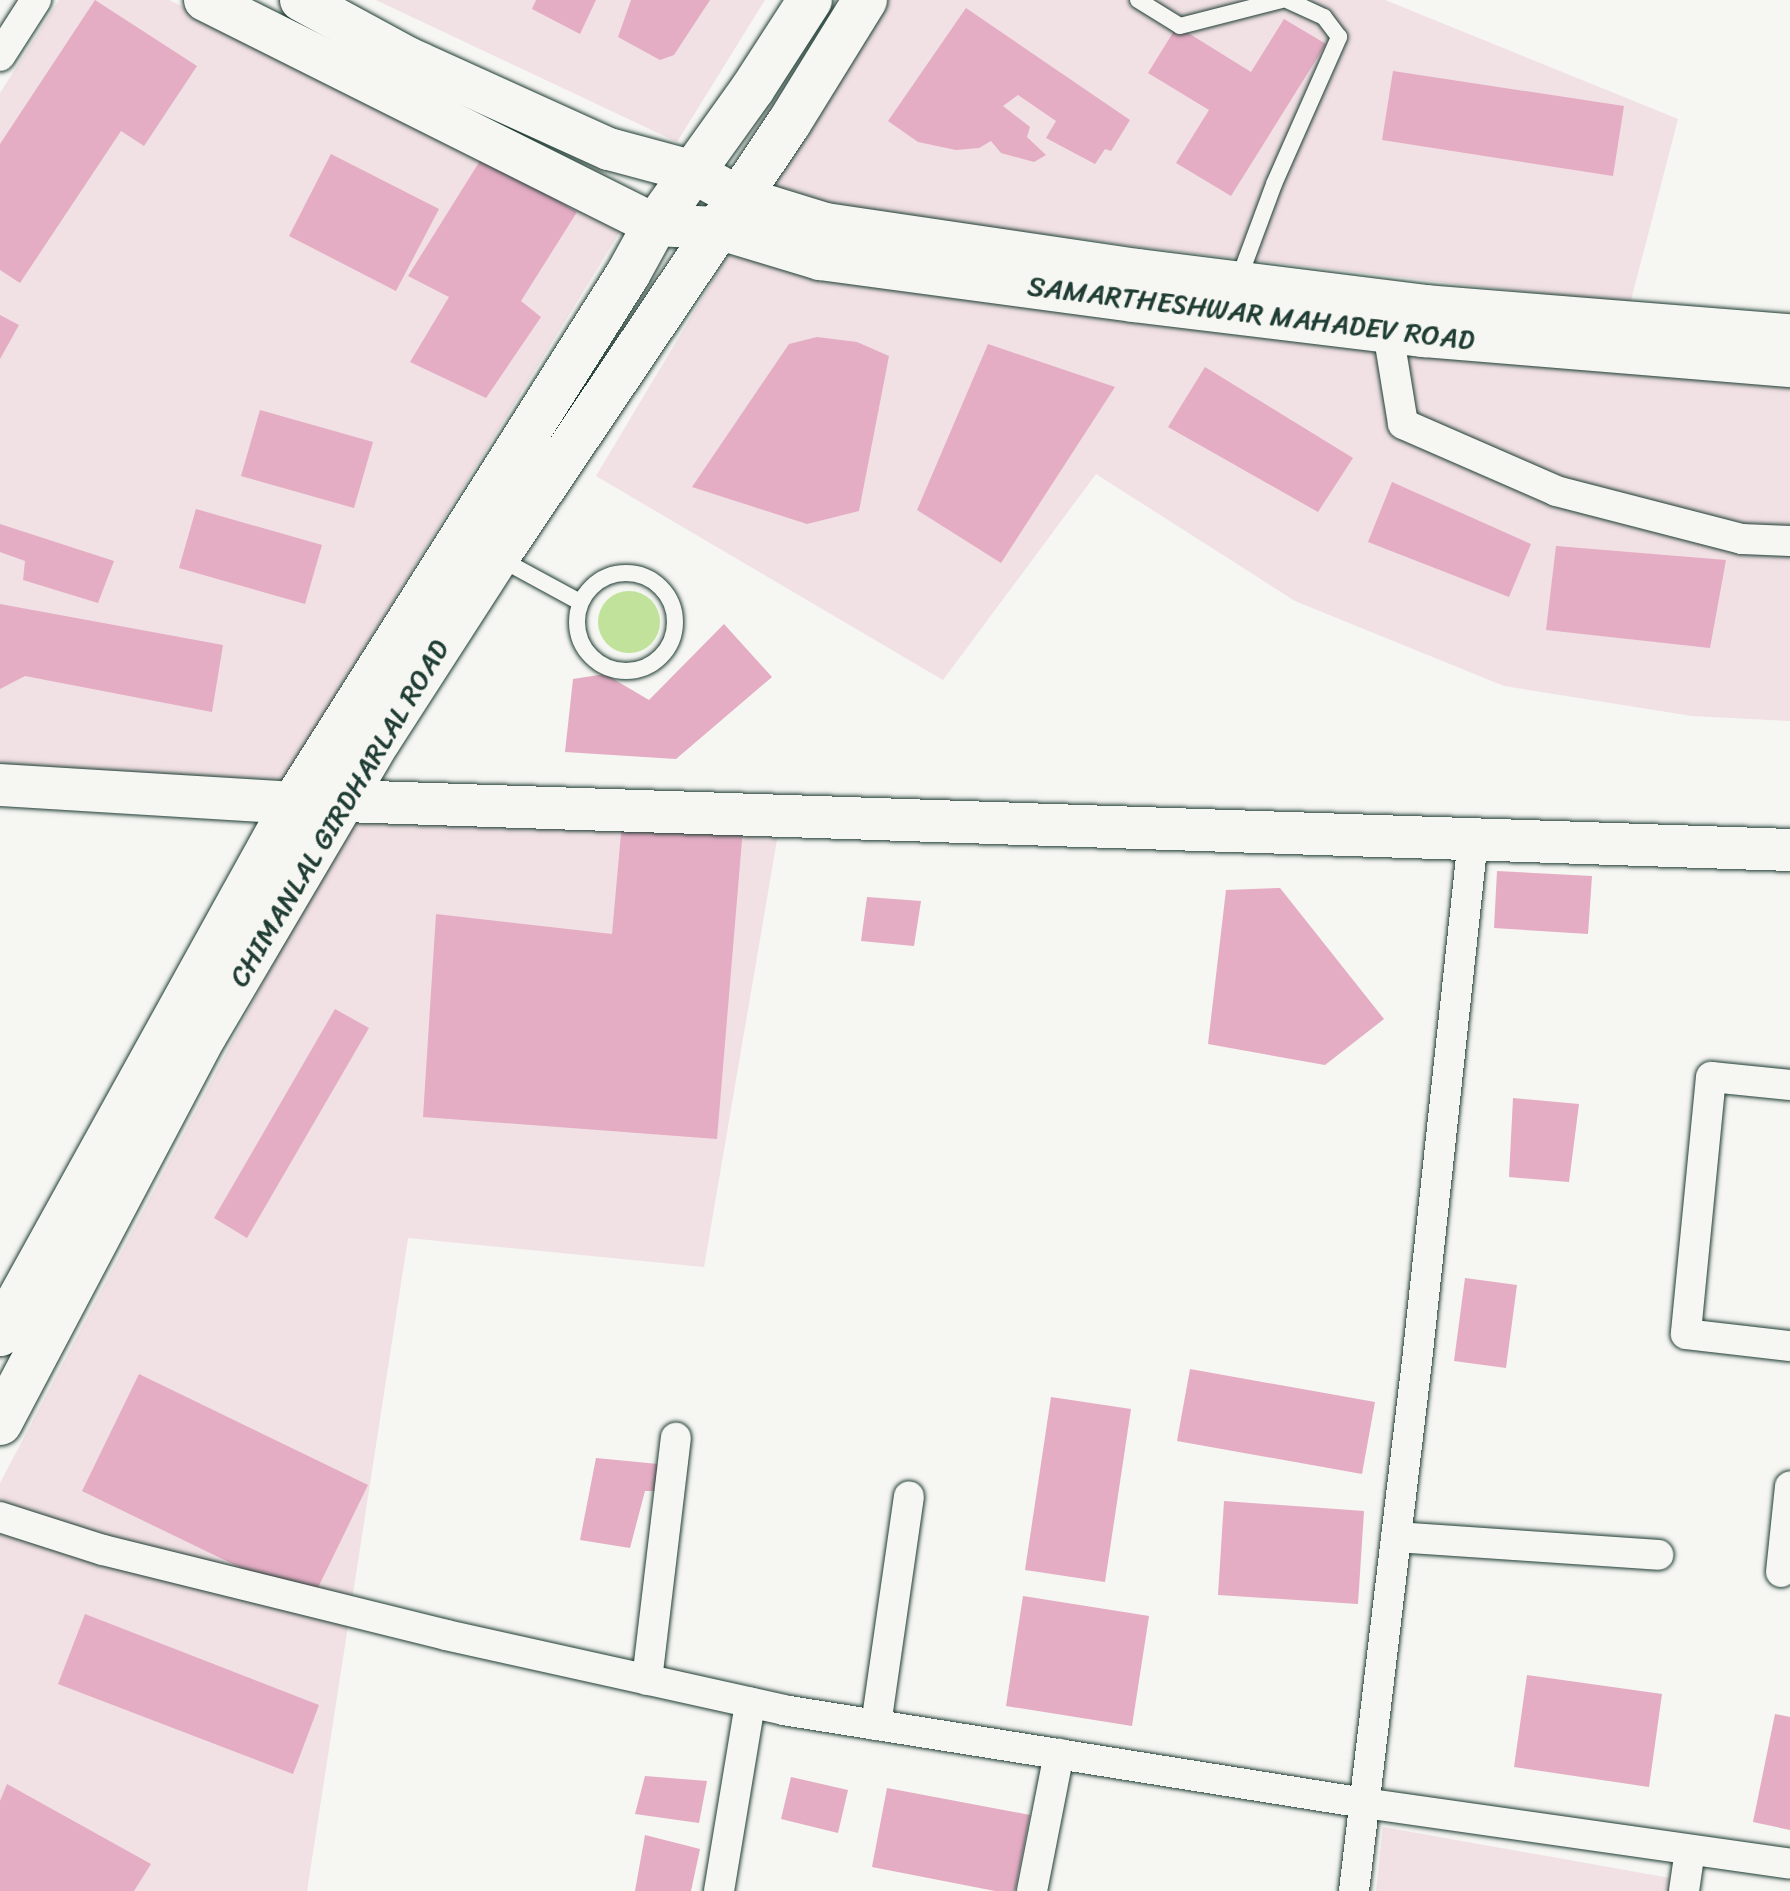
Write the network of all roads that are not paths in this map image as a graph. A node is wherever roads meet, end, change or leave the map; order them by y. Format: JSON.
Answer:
{"nodes":[{"id":1,"x":36,"y":0,"type":"edge"},
{"id":2,"x":205,"y":0,"type":"edge"},
{"id":3,"x":301,"y":0,"type":"edge"},
{"id":4,"x":810,"y":0,"type":"edge"},
{"id":5,"x":865,"y":0,"type":"edge"},
{"id":6,"x":1138,"y":0,"type":"edge"},
{"id":7,"x":1284,"y":0,"type":"edge"},
{"id":8,"x":0,"y":56,"type":"edge"},
{"id":9,"x":691,"y":171,"type":"junction"},
{"id":10,"x":728,"y":212,"type":"junction"},
{"id":11,"x":655,"y":225,"type":"junction"},
{"id":12,"x":1238,"y":283,"type":"junction"},
{"id":13,"x":1388,"y":332,"type":"junction"},
{"id":14,"x":1790,"y":335,"type":"edge"},
{"id":15,"x":1790,"y":366,"type":"edge"},
{"id":16,"x":1790,"y":541,"type":"edge"},
{"id":17,"x":497,"y":557,"type":"junction"},
{"id":18,"x":580,"y":602,"type":"junction"},
{"id":19,"x":0,"y":785,"type":"edge"},
{"id":20,"x":344,"y":801,"type":"junction"},
{"id":21,"x":294,"y":803,"type":"junction"},
{"id":22,"x":1473,"y":839,"type":"junction"},
{"id":23,"x":1790,"y":850,"type":"edge"},
{"id":24,"x":1790,"y":1085,"type":"edge"},
{"id":25,"x":0,"y":1334,"type":"edge"},
{"id":26,"x":1790,"y":1346,"type":"edge"},
{"id":27,"x":0,"y":1423,"type":"edge"},
{"id":28,"x":676,"y":1438,"type":"dead end"},
{"id":29,"x":1790,"y":1486,"type":"edge"},
{"id":30,"x":909,"y":1496,"type":"dead end"},
{"id":31,"x":0,"y":1517,"type":"edge"},
{"id":32,"x":1396,"y":1537,"type":"junction"},
{"id":33,"x":1658,"y":1555,"type":"dead end"},
{"id":34,"x":1781,"y":1572,"type":"dead end"},
{"id":35,"x":647,"y":1680,"type":"junction"},
{"id":36,"x":750,"y":1703,"type":"junction"},
{"id":37,"x":876,"y":1725,"type":"junction"},
{"id":38,"x":1059,"y":1754,"type":"junction"},
{"id":39,"x":1364,"y":1803,"type":"junction"},
{"id":40,"x":1690,"y":1850,"type":"junction"},
{"id":41,"x":1790,"y":1864,"type":"edge"},
{"id":42,"x":719,"y":1891,"type":"edge"},
{"id":43,"x":1032,"y":1891,"type":"edge"},
{"id":44,"x":1354,"y":1891,"type":"edge"},
{"id":45,"x":1684,"y":1891,"type":"edge"}],
"edges":[{"from":1,"to":8,"type":"street"},
{"from":2,"to":11,"type":"main road"},
{"from":3,"to":9,"type":"main road"},
{"from":4,"to":9,"type":"main road"},
{"from":5,"to":10,"type":"main road","name":"CHIMANLAL GIRDHARLAL ROAD"},
{"from":6,"to":7,"type":"lane"},
{"from":7,"to":12,"type":"lane"},
{"from":9,"to":10,"type":"main road"},
{"from":9,"to":11,"type":"main road","name":"CHIMANLAL GIRDHARLAL ROAD"},
{"from":10,"to":11,"type":"main road"},
{"from":10,"to":12,"type":"main road","name":"SAMARTHESHWAR MAHADEV ROAD"},
{"from":10,"to":13,"type":"main road","name":"SAMARTHESHWAR MAHADEV ROAD"},
{"from":10,"to":17,"type":"main road","name":"CHIMANLAL GIRDHARLAL ROAD"},
{"from":11,"to":21,"type":"main road","name":"CHIMANLAL GIRDHARLAL ROAD"},
{"from":12,"to":14,"type":"main road","name":"SAMARTHESHWAR MAHADEV ROAD"},
{"from":13,"to":15,"type":"main road","name":"SAMARTHESHWAR MAHADEV ROAD"},
{"from":13,"to":16,"type":"street"},
{"from":17,"to":18,"type":"lane"},
{"from":17,"to":20,"type":"main road","name":"CHIMANLAL GIRDHARLAL ROAD"},
{"from":18,"to":18,"type":"lane"},
{"from":19,"to":21,"type":"main road"},
{"from":20,"to":22,"type":"main road"},
{"from":20,"to":27,"type":"main road","name":"CHIMANLAL GIRDHARLAL ROAD"},
{"from":21,"to":25,"type":"main road","name":"CHIMANLAL GIRDHARLAL ROAD"},
{"from":22,"to":23,"type":"main road"},
{"from":22,"to":32,"type":"street"},
{"from":24,"to":26,"type":"street"},
{"from":28,"to":35,"type":"street"},
{"from":29,"to":34,"type":"street"},
{"from":30,"to":37,"type":"street"},
{"from":31,"to":35,"type":"street"},
{"from":32,"to":33,"type":"street"},
{"from":32,"to":39,"type":"street"},
{"from":35,"to":36,"type":"street"},
{"from":36,"to":37,"type":"street"},
{"from":36,"to":42,"type":"street"},
{"from":37,"to":38,"type":"street"},
{"from":38,"to":39,"type":"street"},
{"from":38,"to":43,"type":"street"},
{"from":39,"to":40,"type":"street"},
{"from":39,"to":44,"type":"street"},
{"from":40,"to":41,"type":"street"},
{"from":40,"to":45,"type":"street"}]}
